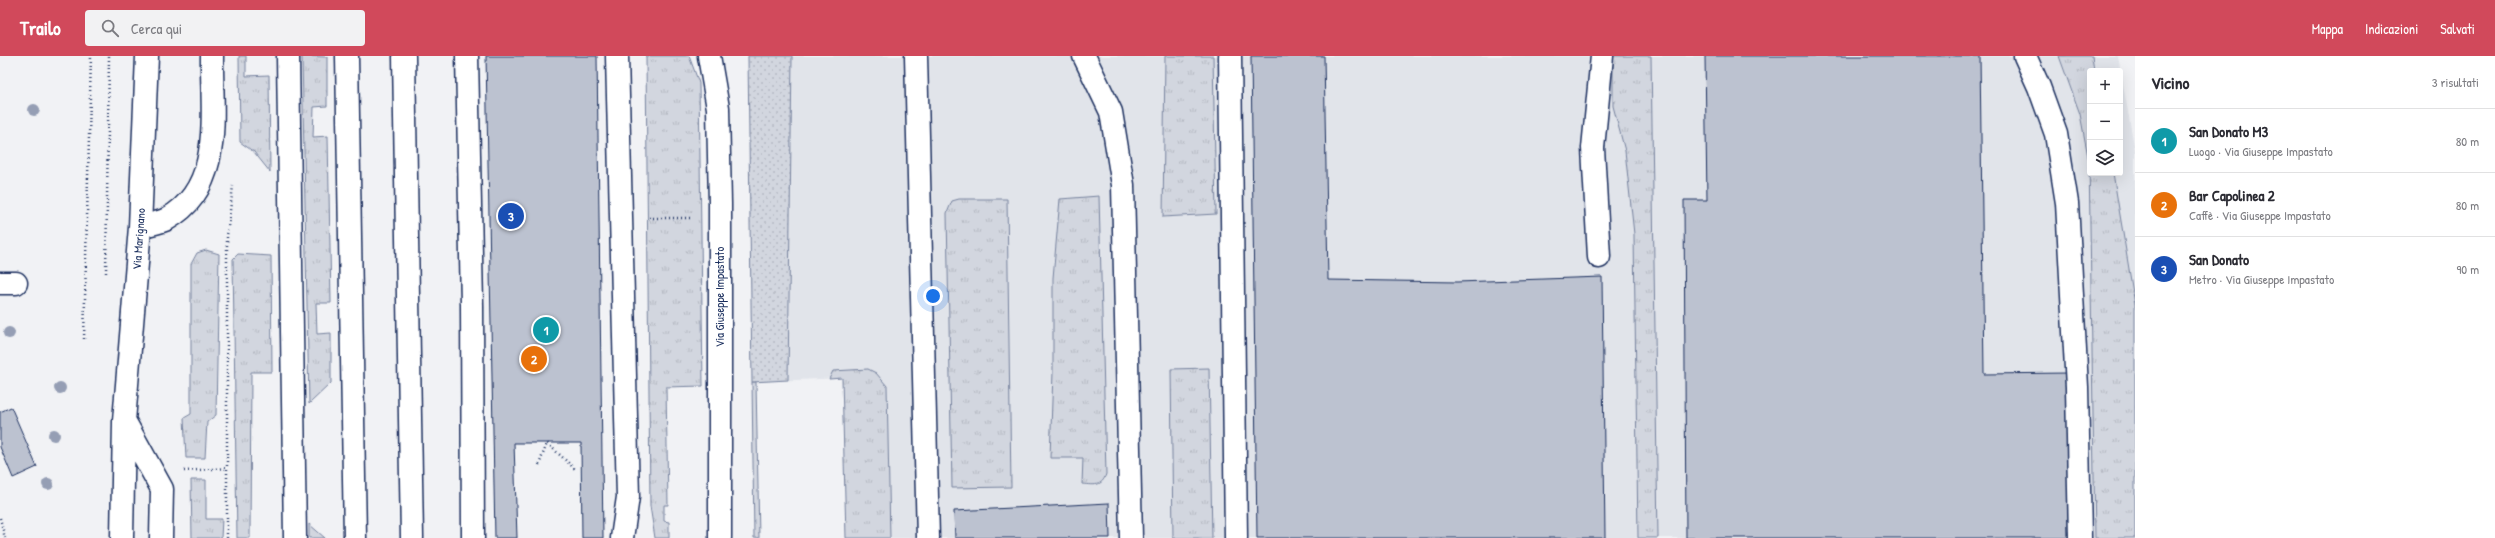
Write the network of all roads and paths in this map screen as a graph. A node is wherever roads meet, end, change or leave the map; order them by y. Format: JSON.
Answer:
{"nodes":[{"id":1,"x":91,"y":56,"type":"edge"},
{"id":2,"x":109,"y":56,"type":"edge"},
{"id":3,"x":147,"y":56,"type":"edge"},
{"id":4,"x":212,"y":56,"type":"edge"},
{"id":5,"x":288,"y":56,"type":"edge"},
{"id":6,"x":347,"y":56,"type":"edge"},
{"id":7,"x":404,"y":56,"type":"edge"},
{"id":8,"x":467,"y":56,"type":"edge"},
{"id":9,"x":617,"y":56,"type":"edge"},
{"id":10,"x":709,"y":56,"type":"edge"},
{"id":11,"x":916,"y":56,"type":"edge"},
{"id":12,"x":1084,"y":56,"type":"edge"},
{"id":13,"x":1230,"y":56,"type":"edge"},
{"id":14,"x":1602,"y":56,"type":"edge"},
{"id":15,"x":2025,"y":56,"type":"edge"},
{"id":16,"x":232,"y":186,"type":"dead end"},
{"id":17,"x":645,"y":218,"type":"dead end"},
{"id":18,"x":701,"y":218,"type":"dead end"},
{"id":19,"x":140,"y":227,"type":"junction"},
{"id":20,"x":1599,"y":257,"type":"dead end"},
{"id":21,"x":106,"y":279,"type":"dead end"},
{"id":22,"x":84,"y":339,"type":"dead end"},
{"id":23,"x":124,"y":421,"type":"junction"},
{"id":24,"x":539,"y":465,"type":"dead end"},
{"id":25,"x":227,"y":468,"type":"junction"},
{"id":26,"x":575,"y":469,"type":"dead end"},
{"id":27,"x":180,"y":471,"type":"dead end"},
{"id":28,"x":0,"y":518,"type":"edge"},
{"id":29,"x":627,"y":536,"type":"edge"},
{"id":30,"x":4,"y":538,"type":"edge"},
{"id":31,"x":122,"y":538,"type":"edge"},
{"id":32,"x":161,"y":538,"type":"edge"},
{"id":33,"x":227,"y":538,"type":"edge"},
{"id":34,"x":295,"y":538,"type":"edge"},
{"id":35,"x":355,"y":538,"type":"edge"},
{"id":36,"x":412,"y":538,"type":"edge"},
{"id":37,"x":473,"y":538,"type":"edge"},
{"id":38,"x":720,"y":538,"type":"edge"},
{"id":39,"x":928,"y":538,"type":"edge"},
{"id":40,"x":1131,"y":538,"type":"edge"},
{"id":41,"x":1236,"y":538,"type":"edge"},
{"id":42,"x":2080,"y":538,"type":"edge"}],
"edges":[{"from":1,"to":22,"type":"path"},
{"from":2,"to":21,"type":"path"},
{"from":3,"to":19,"type":"street","name":"Via Marignano"},
{"from":4,"to":19,"type":"street"},
{"from":5,"to":34,"type":"street"},
{"from":6,"to":35,"type":"street"},
{"from":7,"to":36,"type":"street"},
{"from":8,"to":37,"type":"street"},
{"from":9,"to":29,"type":"street"},
{"from":10,"to":38,"type":"street","name":"Via Giuseppe Impastato"},
{"from":11,"to":39,"type":"street"},
{"from":12,"to":40,"type":"street"},
{"from":13,"to":41,"type":"street"},
{"from":14,"to":20,"type":"street"},
{"from":15,"to":42,"type":"street"},
{"from":16,"to":25,"type":"path"},
{"from":17,"to":18,"type":"path"},
{"from":19,"to":23,"type":"street","name":"Via Marignano"},
{"from":23,"to":31,"type":"street","name":"Via Marignano"},
{"from":23,"to":32,"type":"street"},
{"from":24,"to":26,"type":"path"},
{"from":25,"to":27,"type":"path"},
{"from":25,"to":33,"type":"path"},
{"from":28,"to":30,"type":"path"}]}
